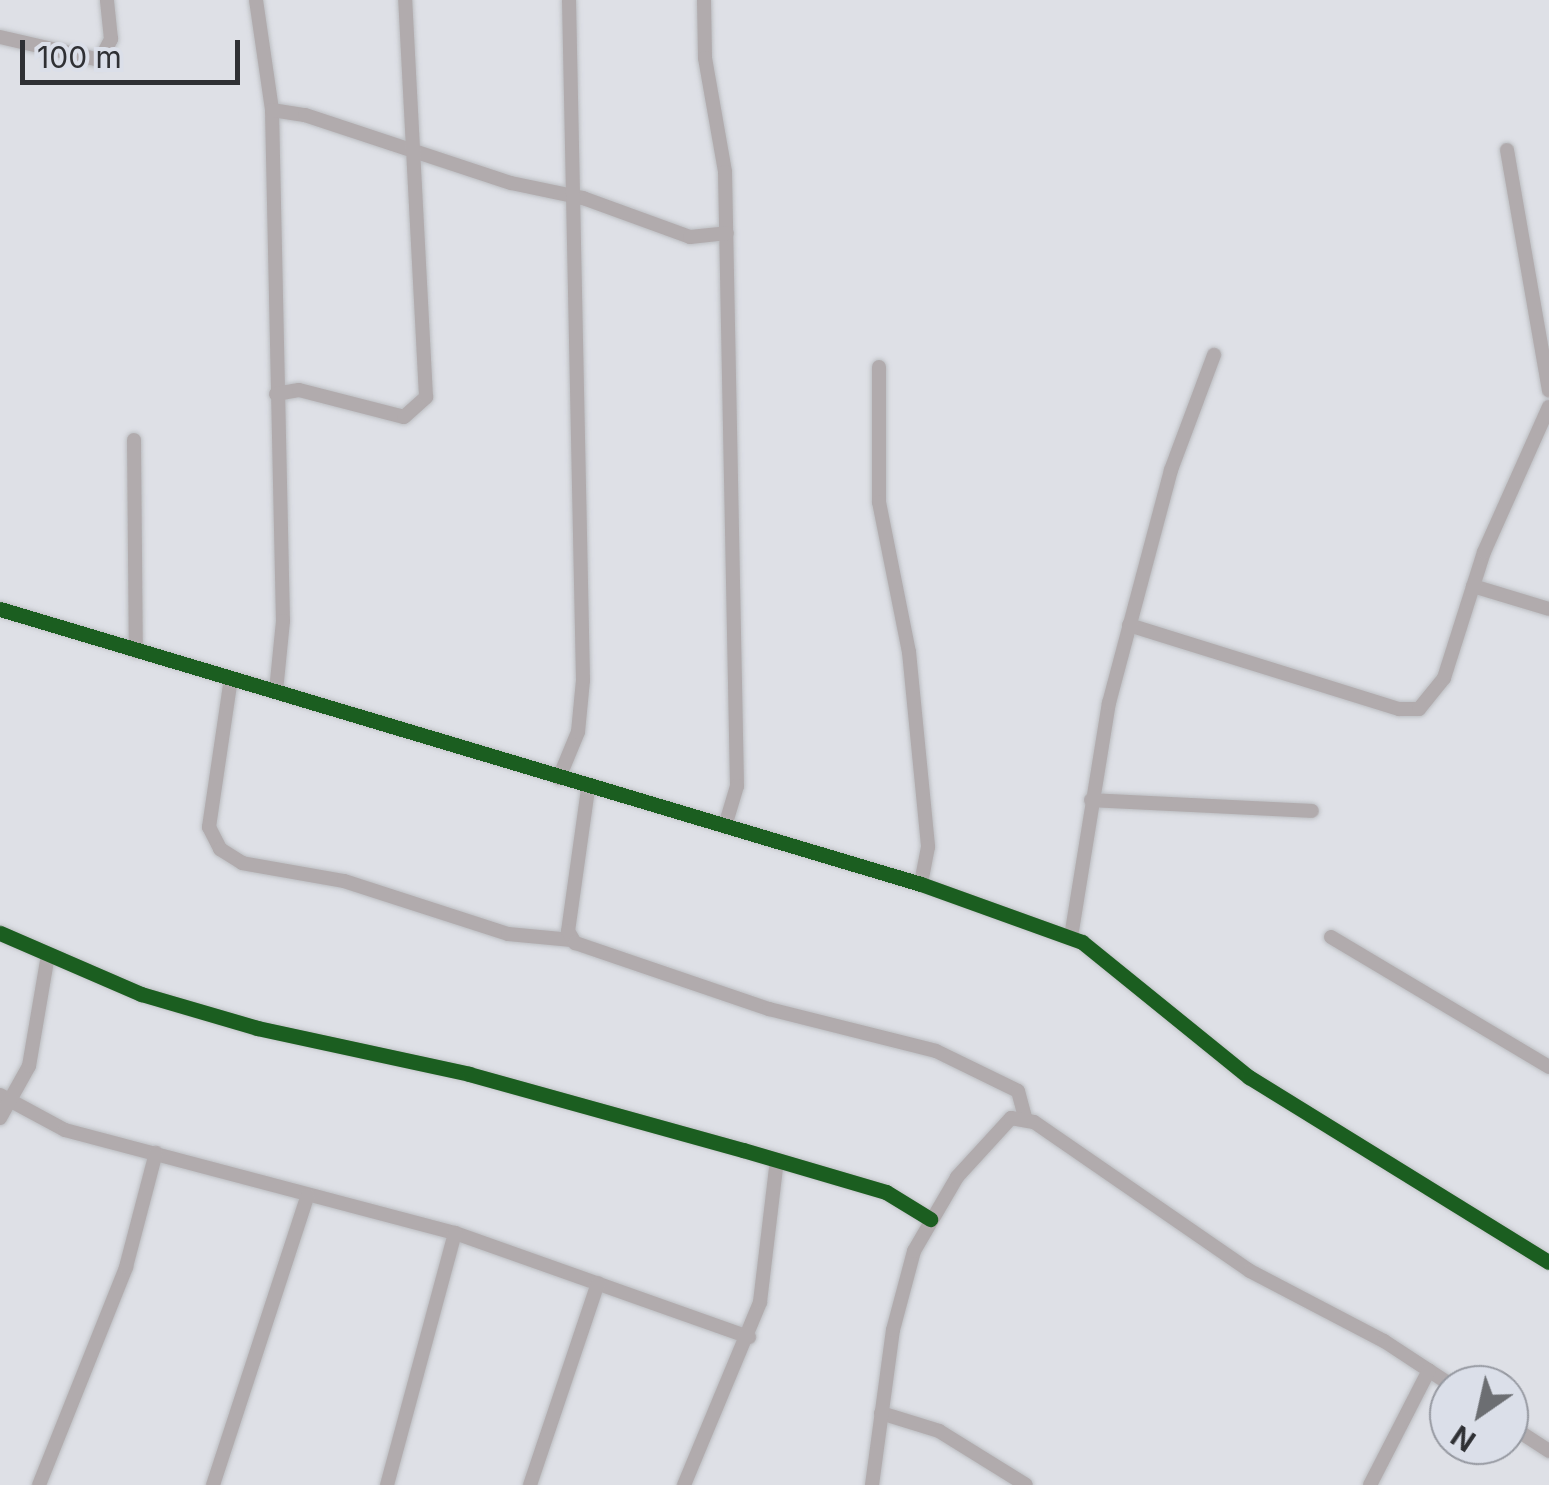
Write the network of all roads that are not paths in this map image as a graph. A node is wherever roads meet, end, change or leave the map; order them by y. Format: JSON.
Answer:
{"nodes":[{"id":1,"x":106,"y":0,"type":"edge"},
{"id":2,"x":256,"y":0,"type":"edge"},
{"id":3,"x":406,"y":0,"type":"edge"},
{"id":4,"x":570,"y":0,"type":"edge"},
{"id":5,"x":704,"y":0,"type":"edge"},
{"id":6,"x":0,"y":37,"type":"edge"},
{"id":7,"x":272,"y":110,"type":"junction"},
{"id":8,"x":411,"y":149,"type":"junction"},
{"id":9,"x":1507,"y":150,"type":"dead end"},
{"id":10,"x":572,"y":195,"type":"junction"},
{"id":11,"x":727,"y":233,"type":"junction"},
{"id":12,"x":1543,"y":304,"type":"edge"},
{"id":13,"x":1214,"y":355,"type":"dead end"},
{"id":14,"x":879,"y":367,"type":"dead end"},
{"id":15,"x":1549,"y":390,"type":"edge"},
{"id":16,"x":276,"y":394,"type":"junction"},
{"id":17,"x":1549,"y":408,"type":"edge"},
{"id":18,"x":134,"y":440,"type":"dead end"},
{"id":19,"x":1473,"y":586,"type":"junction"},
{"id":20,"x":1549,"y":608,"type":"edge"},
{"id":21,"x":0,"y":610,"type":"edge"},
{"id":22,"x":1129,"y":625,"type":"junction"},
{"id":23,"x":136,"y":651,"type":"junction"},
{"id":24,"x":230,"y":678,"type":"junction"},
{"id":25,"x":276,"y":691,"type":"junction"},
{"id":26,"x":559,"y":778,"type":"junction"},
{"id":27,"x":588,"y":788,"type":"junction"},
{"id":28,"x":1091,"y":800,"type":"junction"},
{"id":29,"x":1312,"y":811,"type":"dead end"},
{"id":30,"x":726,"y":826,"type":"junction"},
{"id":31,"x":921,"y":884,"type":"junction"},
{"id":32,"x":0,"y":933,"type":"edge"},
{"id":33,"x":1071,"y":937,"type":"junction"},
{"id":34,"x":1332,"y":937,"type":"dead end"},
{"id":35,"x":572,"y":940,"type":"junction"},
{"id":36,"x":48,"y":955,"type":"junction"},
{"id":37,"x":1549,"y":1067,"type":"edge"},
{"id":38,"x":4,"y":1098,"type":"edge"},
{"id":39,"x":0,"y":1118,"type":"edge"},
{"id":40,"x":1025,"y":1118,"type":"junction"},
{"id":41,"x":156,"y":1154,"type":"junction"},
{"id":42,"x":777,"y":1160,"type":"junction"},
{"id":43,"x":308,"y":1195,"type":"junction"},
{"id":44,"x":930,"y":1219,"type":"junction"},
{"id":45,"x":454,"y":1232,"type":"junction"},
{"id":46,"x":1549,"y":1262,"type":"edge"},
{"id":47,"x":598,"y":1283,"type":"junction"},
{"id":48,"x":749,"y":1337,"type":"junction"},
{"id":49,"x":1429,"y":1370,"type":"joint"},
{"id":50,"x":882,"y":1413,"type":"junction"},
{"id":51,"x":38,"y":1485,"type":"edge"},
{"id":52,"x":213,"y":1485,"type":"edge"},
{"id":53,"x":388,"y":1485,"type":"edge"},
{"id":54,"x":530,"y":1485,"type":"edge"},
{"id":55,"x":684,"y":1485,"type":"edge"},
{"id":56,"x":872,"y":1485,"type":"edge"},
{"id":57,"x":1026,"y":1485,"type":"edge"},
{"id":58,"x":1370,"y":1485,"type":"edge"}],
"edges":[{"from":1,"to":6,"type":"street"},
{"from":2,"to":7,"type":"street"},
{"from":3,"to":8,"type":"street"},
{"from":4,"to":10,"type":"street"},
{"from":5,"to":11,"type":"street"},
{"from":7,"to":8,"type":"street"},
{"from":7,"to":16,"type":"street"},
{"from":8,"to":10,"type":"street"},
{"from":8,"to":16,"type":"street"},
{"from":9,"to":12,"type":"street"},
{"from":10,"to":11,"type":"street"},
{"from":10,"to":26,"type":"street"},
{"from":11,"to":30,"type":"street"},
{"from":12,"to":15,"type":"street"},
{"from":13,"to":22,"type":"street"},
{"from":14,"to":31,"type":"street"},
{"from":16,"to":25,"type":"street"},
{"from":17,"to":19,"type":"street"},
{"from":18,"to":23,"type":"street"},
{"from":19,"to":20,"type":"street"},
{"from":19,"to":22,"type":"street"},
{"from":21,"to":23,"type":"street"},
{"from":22,"to":28,"type":"street"},
{"from":23,"to":24,"type":"street"},
{"from":24,"to":25,"type":"street"},
{"from":24,"to":35,"type":"street"},
{"from":25,"to":26,"type":"street"},
{"from":26,"to":27,"type":"street"},
{"from":27,"to":30,"type":"street"},
{"from":27,"to":35,"type":"street"},
{"from":28,"to":29,"type":"street"},
{"from":28,"to":33,"type":"street"},
{"from":30,"to":31,"type":"street"},
{"from":31,"to":33,"type":"street"},
{"from":32,"to":36,"type":"street"},
{"from":33,"to":46,"type":"street"},
{"from":34,"to":37,"type":"street"},
{"from":35,"to":40,"type":"street"},
{"from":36,"to":38,"type":"street"},
{"from":36,"to":42,"type":"street"},
{"from":38,"to":39,"type":"street"},
{"from":38,"to":41,"type":"street"},
{"from":40,"to":44,"type":"street"},
{"from":40,"to":49,"type":"street"},
{"from":41,"to":43,"type":"street"},
{"from":41,"to":51,"type":"street"},
{"from":42,"to":44,"type":"street"},
{"from":42,"to":48,"type":"street"},
{"from":43,"to":45,"type":"street"},
{"from":43,"to":52,"type":"street"},
{"from":44,"to":50,"type":"street"},
{"from":45,"to":47,"type":"street"},
{"from":45,"to":53,"type":"street"},
{"from":47,"to":48,"type":"street"},
{"from":47,"to":54,"type":"street"},
{"from":48,"to":55,"type":"street"},
{"from":49,"to":58,"type":"street"},
{"from":50,"to":56,"type":"street"},
{"from":50,"to":57,"type":"street"}]}
